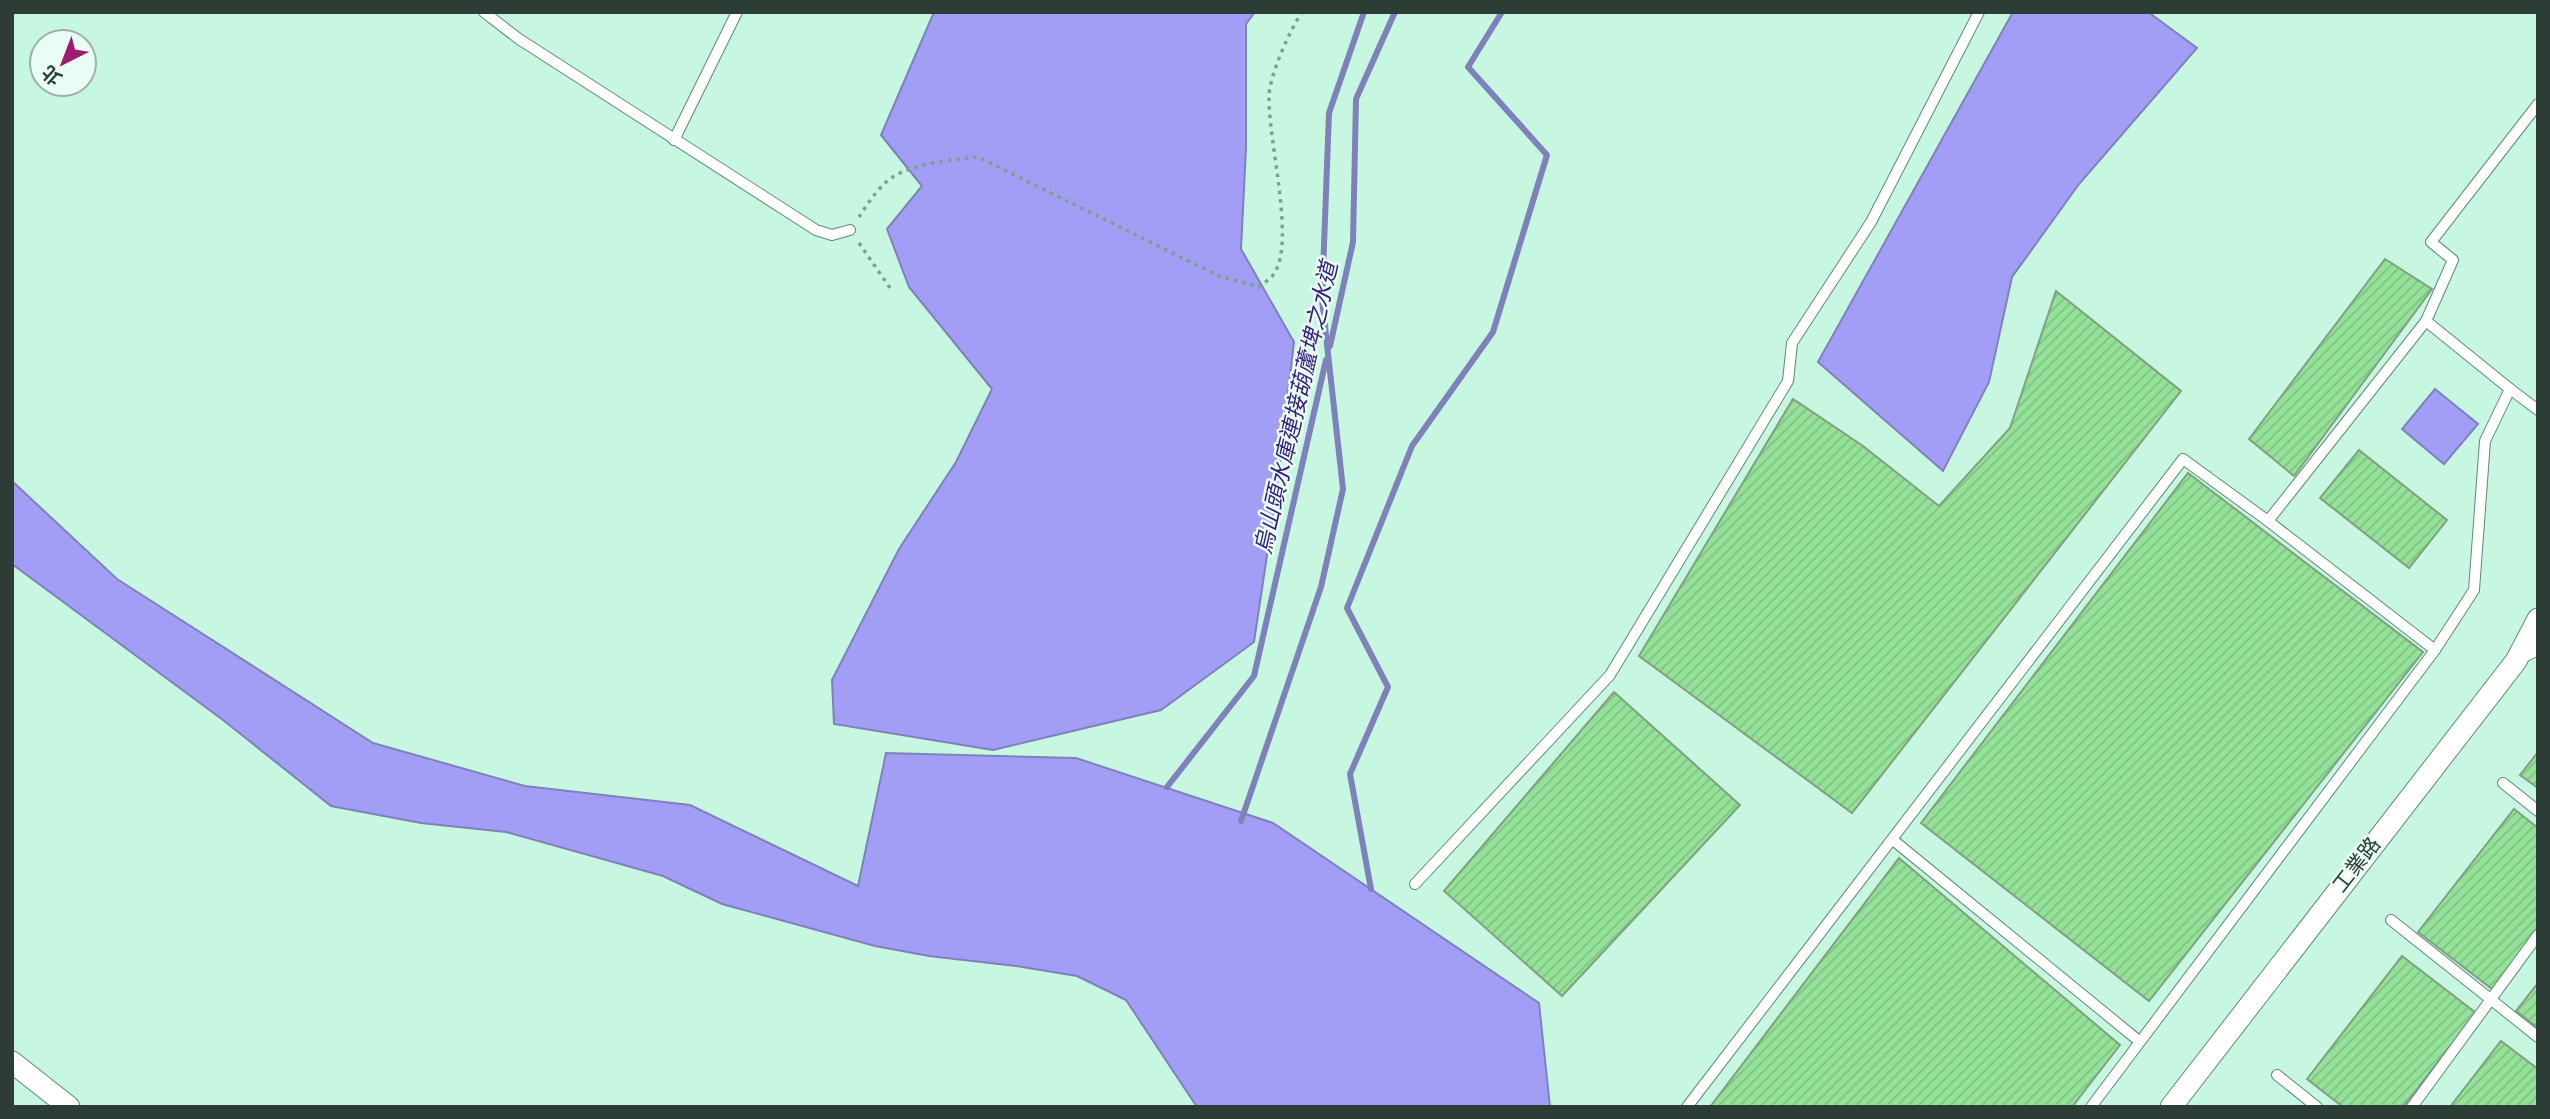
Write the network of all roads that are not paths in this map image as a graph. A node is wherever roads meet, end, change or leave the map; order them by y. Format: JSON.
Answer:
{"nodes":[{"id":1,"x":484,"y":12,"type":"edge"},
{"id":2,"x":737,"y":12,"type":"edge"},
{"id":3,"x":1979,"y":12,"type":"edge"},
{"id":4,"x":2538,"y":104,"type":"edge"},
{"id":5,"x":674,"y":140,"type":"junction"},
{"id":6,"x":850,"y":230,"type":"road end"},
{"id":7,"x":2426,"y":321,"type":"junction"},
{"id":8,"x":2510,"y":389,"type":"junction"},
{"id":9,"x":2538,"y":410,"type":"edge"},
{"id":10,"x":2268,"y":521,"type":"junction"},
{"id":11,"x":2538,"y":619,"type":"edge"},
{"id":12,"x":2435,"y":650,"type":"junction"},
{"id":13,"x":2538,"y":650,"type":"edge"},
{"id":14,"x":2516,"y":661,"type":"junction"},
{"id":15,"x":2503,"y":783,"type":"dead end"},
{"id":16,"x":2538,"y":811,"type":"edge"},
{"id":17,"x":1893,"y":840,"type":"junction"},
{"id":18,"x":1415,"y":884,"type":"dead end"},
{"id":19,"x":2390,"y":920,"type":"dead end"},
{"id":20,"x":2538,"y":935,"type":"edge"},
{"id":21,"x":2490,"y":999,"type":"junction"},
{"id":22,"x":2538,"y":1037,"type":"edge"},
{"id":23,"x":2139,"y":1041,"type":"junction"},
{"id":24,"x":12,"y":1062,"type":"edge"},
{"id":25,"x":2277,"y":1075,"type":"dead end"},
{"id":26,"x":69,"y":1107,"type":"edge"},
{"id":27,"x":1687,"y":1107,"type":"edge"},
{"id":28,"x":2091,"y":1107,"type":"edge"},
{"id":29,"x":2171,"y":1107,"type":"edge"},
{"id":30,"x":2317,"y":1107,"type":"edge"},
{"id":31,"x":2412,"y":1107,"type":"edge"}],
"edges":[{"from":1,"to":5,"type":"lane"},
{"from":2,"to":5,"type":"lane"},
{"from":3,"to":18,"type":"lane"},
{"from":4,"to":7,"type":"lane"},
{"from":5,"to":6,"type":"lane"},
{"from":7,"to":8,"type":"lane"},
{"from":7,"to":10,"type":"lane"},
{"from":8,"to":9,"type":"lane"},
{"from":8,"to":12,"type":"lane"},
{"from":10,"to":12,"type":"lane"},
{"from":10,"to":17,"type":"lane"},
{"from":11,"to":14,"type":"street","name":"工業路"},
{"from":12,"to":23,"type":"lane"},
{"from":13,"to":14,"type":"lane"},
{"from":14,"to":29,"type":"street","name":"工業路"},
{"from":15,"to":16,"type":"lane"},
{"from":17,"to":23,"type":"lane"},
{"from":17,"to":27,"type":"lane"},
{"from":19,"to":21,"type":"lane"},
{"from":20,"to":21,"type":"lane"},
{"from":21,"to":22,"type":"lane"},
{"from":21,"to":31,"type":"lane"},
{"from":23,"to":28,"type":"lane"},
{"from":24,"to":26,"type":"street"},
{"from":25,"to":30,"type":"lane"}]}
